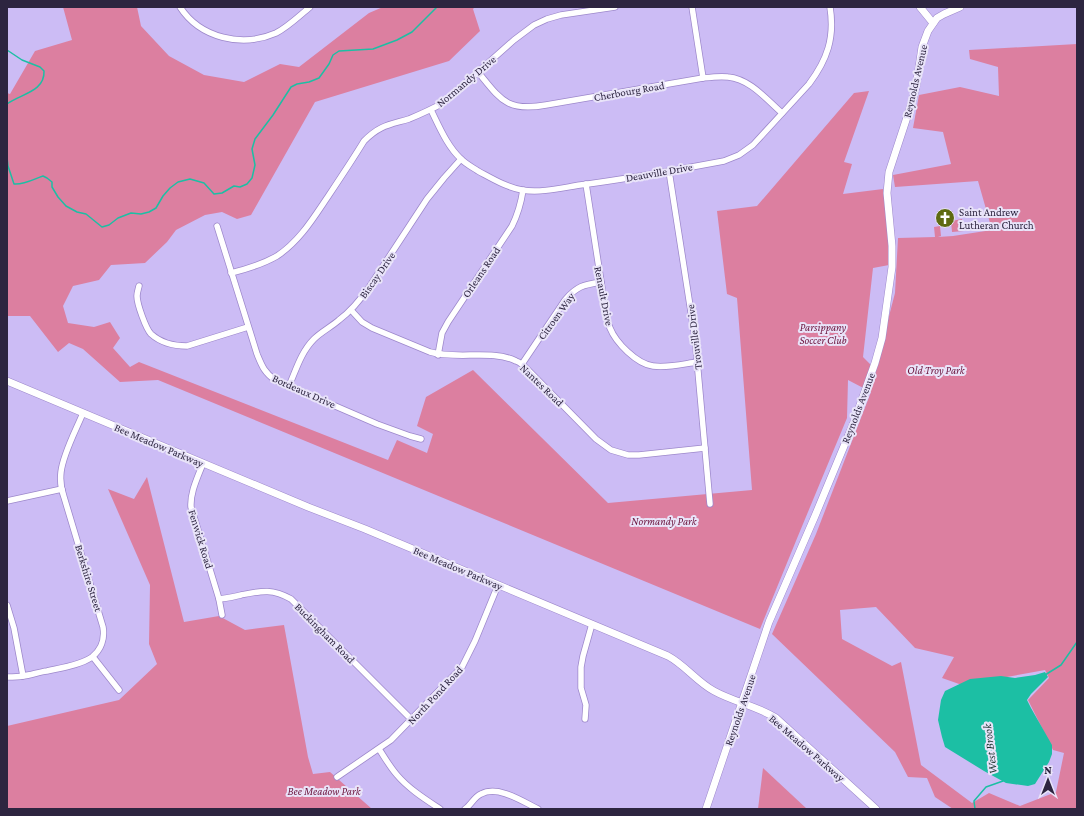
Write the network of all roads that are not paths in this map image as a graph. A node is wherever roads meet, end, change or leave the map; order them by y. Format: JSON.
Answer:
{"nodes":[{"id":1,"x":180,"y":7,"type":"edge"},
{"id":2,"x":310,"y":7,"type":"edge"},
{"id":3,"x":615,"y":7,"type":"edge"},
{"id":4,"x":692,"y":7,"type":"edge"},
{"id":5,"x":830,"y":7,"type":"edge"},
{"id":6,"x":920,"y":7,"type":"edge"},
{"id":7,"x":960,"y":7,"type":"edge"},
{"id":8,"x":933,"y":23,"type":"junction"},
{"id":9,"x":478,"y":72,"type":"junction"},
{"id":10,"x":704,"y":78,"type":"junction"},
{"id":11,"x":431,"y":110,"type":"junction"},
{"id":12,"x":782,"y":113,"type":"junction"},
{"id":13,"x":461,"y":159,"type":"junction"},
{"id":14,"x":669,"y":171,"type":"junction"},
{"id":15,"x":586,"y":184,"type":"junction"},
{"id":16,"x":523,"y":190,"type":"junction"},
{"id":17,"x":217,"y":226,"type":"dead end"},
{"id":18,"x":231,"y":273,"type":"junction"},
{"id":19,"x":601,"y":282,"type":"junction"},
{"id":20,"x":138,"y":286,"type":"dead end"},
{"id":21,"x":351,"y":310,"type":"junction"},
{"id":22,"x":248,"y":326,"type":"junction"},
{"id":23,"x":438,"y":354,"type":"junction"},
{"id":24,"x":697,"y":362,"type":"junction"},
{"id":25,"x":522,"y":364,"type":"junction"},
{"id":26,"x":7,"y":381,"type":"edge"},
{"id":27,"x":289,"y":386,"type":"junction"},
{"id":28,"x":83,"y":413,"type":"junction"},
{"id":29,"x":421,"y":439,"type":"dead end"},
{"id":30,"x":705,"y":448,"type":"junction"},
{"id":31,"x":203,"y":463,"type":"junction"},
{"id":32,"x":62,"y":489,"type":"junction"},
{"id":33,"x":7,"y":501,"type":"edge"},
{"id":34,"x":710,"y":504,"type":"dead end"},
{"id":35,"x":498,"y":585,"type":"junction"},
{"id":36,"x":219,"y":599,"type":"junction"},
{"id":37,"x":7,"y":605,"type":"edge"},
{"id":38,"x":222,"y":615,"type":"dead end"},
{"id":39,"x":592,"y":624,"type":"junction"},
{"id":40,"x":93,"y":657,"type":"junction"},
{"id":41,"x":23,"y":676,"type":"junction"},
{"id":42,"x":7,"y":677,"type":"edge"},
{"id":43,"x":120,"y":690,"type":"dead end"},
{"id":44,"x":742,"y":703,"type":"junction"},
{"id":45,"x":411,"y":719,"type":"junction"},
{"id":46,"x":585,"y":719,"type":"dead end"},
{"id":47,"x":379,"y":749,"type":"junction"},
{"id":48,"x":337,"y":777,"type":"dead end"},
{"id":49,"x":440,"y":809,"type":"edge"},
{"id":50,"x":465,"y":809,"type":"edge"},
{"id":51,"x":538,"y":809,"type":"edge"},
{"id":52,"x":706,"y":809,"type":"edge"},
{"id":53,"x":876,"y":809,"type":"edge"}],
"edges":[{"from":1,"to":2,"type":"street"},
{"from":3,"to":9,"type":"street","name":"Normandy Drive"},
{"from":4,"to":10,"type":"street"},
{"from":5,"to":12,"type":"street","name":"Deauville Drive"},
{"from":6,"to":8,"type":"street"},
{"from":7,"to":8,"type":"street","name":"Reynolds Avenue"},
{"from":8,"to":44,"type":"street","name":"Reynolds Avenue"},
{"from":9,"to":10,"type":"street","name":"Cherbourg Road"},
{"from":9,"to":11,"type":"street","name":"Normandy Drive"},
{"from":10,"to":12,"type":"street","name":"Cherbourg Road"},
{"from":11,"to":13,"type":"street","name":"Deauville Drive"},
{"from":11,"to":18,"type":"street","name":"Normandy Drive"},
{"from":12,"to":14,"type":"street","name":"Deauville Drive"},
{"from":13,"to":16,"type":"street","name":"Deauville Drive"},
{"from":13,"to":21,"type":"street","name":"Biscay Drive"},
{"from":14,"to":15,"type":"street","name":"Deauville Drive"},
{"from":14,"to":24,"type":"street","name":"Trouville Drive"},
{"from":15,"to":16,"type":"street","name":"Deauville Drive"},
{"from":15,"to":19,"type":"street","name":"Renault Drive"},
{"from":16,"to":23,"type":"street","name":"Orleans Road"},
{"from":17,"to":18,"type":"street","name":"Bordeaux Drive"},
{"from":18,"to":22,"type":"street","name":"Bordeaux Drive"},
{"from":19,"to":24,"type":"street","name":"Renault Drive"},
{"from":19,"to":25,"type":"street","name":"Citroen Way"},
{"from":20,"to":22,"type":"street"},
{"from":21,"to":23,"type":"street","name":"Nantes Road"},
{"from":21,"to":27,"type":"street","name":"Biscay Drive"},
{"from":22,"to":27,"type":"street","name":"Bordeaux Drive"},
{"from":23,"to":25,"type":"street","name":"Nantes Road"},
{"from":24,"to":30,"type":"street","name":"Trouville Drive"},
{"from":25,"to":30,"type":"street","name":"Nantes Road"},
{"from":26,"to":28,"type":"street","name":"Bee Meadow Parkway"},
{"from":27,"to":29,"type":"street","name":"Bordeaux Drive"},
{"from":28,"to":31,"type":"street","name":"Bee Meadow Parkway"},
{"from":28,"to":32,"type":"street","name":"Berkshire Street"},
{"from":30,"to":34,"type":"street","name":"Trouville Drive"},
{"from":31,"to":35,"type":"street","name":"Bee Meadow Parkway"},
{"from":31,"to":36,"type":"street","name":"Fenwick Road"},
{"from":32,"to":33,"type":"street"},
{"from":32,"to":40,"type":"street","name":"Berkshire Street"},
{"from":35,"to":39,"type":"street","name":"Bee Meadow Parkway"},
{"from":35,"to":45,"type":"street","name":"North Pond Road"},
{"from":36,"to":38,"type":"street","name":"Fenwick Road"},
{"from":36,"to":45,"type":"street","name":"Buckingham Road"},
{"from":37,"to":41,"type":"street"},
{"from":39,"to":44,"type":"street","name":"Bee Meadow Parkway"},
{"from":39,"to":46,"type":"street"},
{"from":40,"to":41,"type":"street"},
{"from":40,"to":43,"type":"street"},
{"from":41,"to":42,"type":"street"},
{"from":44,"to":52,"type":"street","name":"Reynolds Avenue"},
{"from":44,"to":53,"type":"street","name":"Bee Meadow Parkway"},
{"from":45,"to":47,"type":"street","name":"North Pond Road"},
{"from":47,"to":48,"type":"street","name":"North Pond Road"},
{"from":47,"to":49,"type":"street"},
{"from":50,"to":51,"type":"street"}]}
